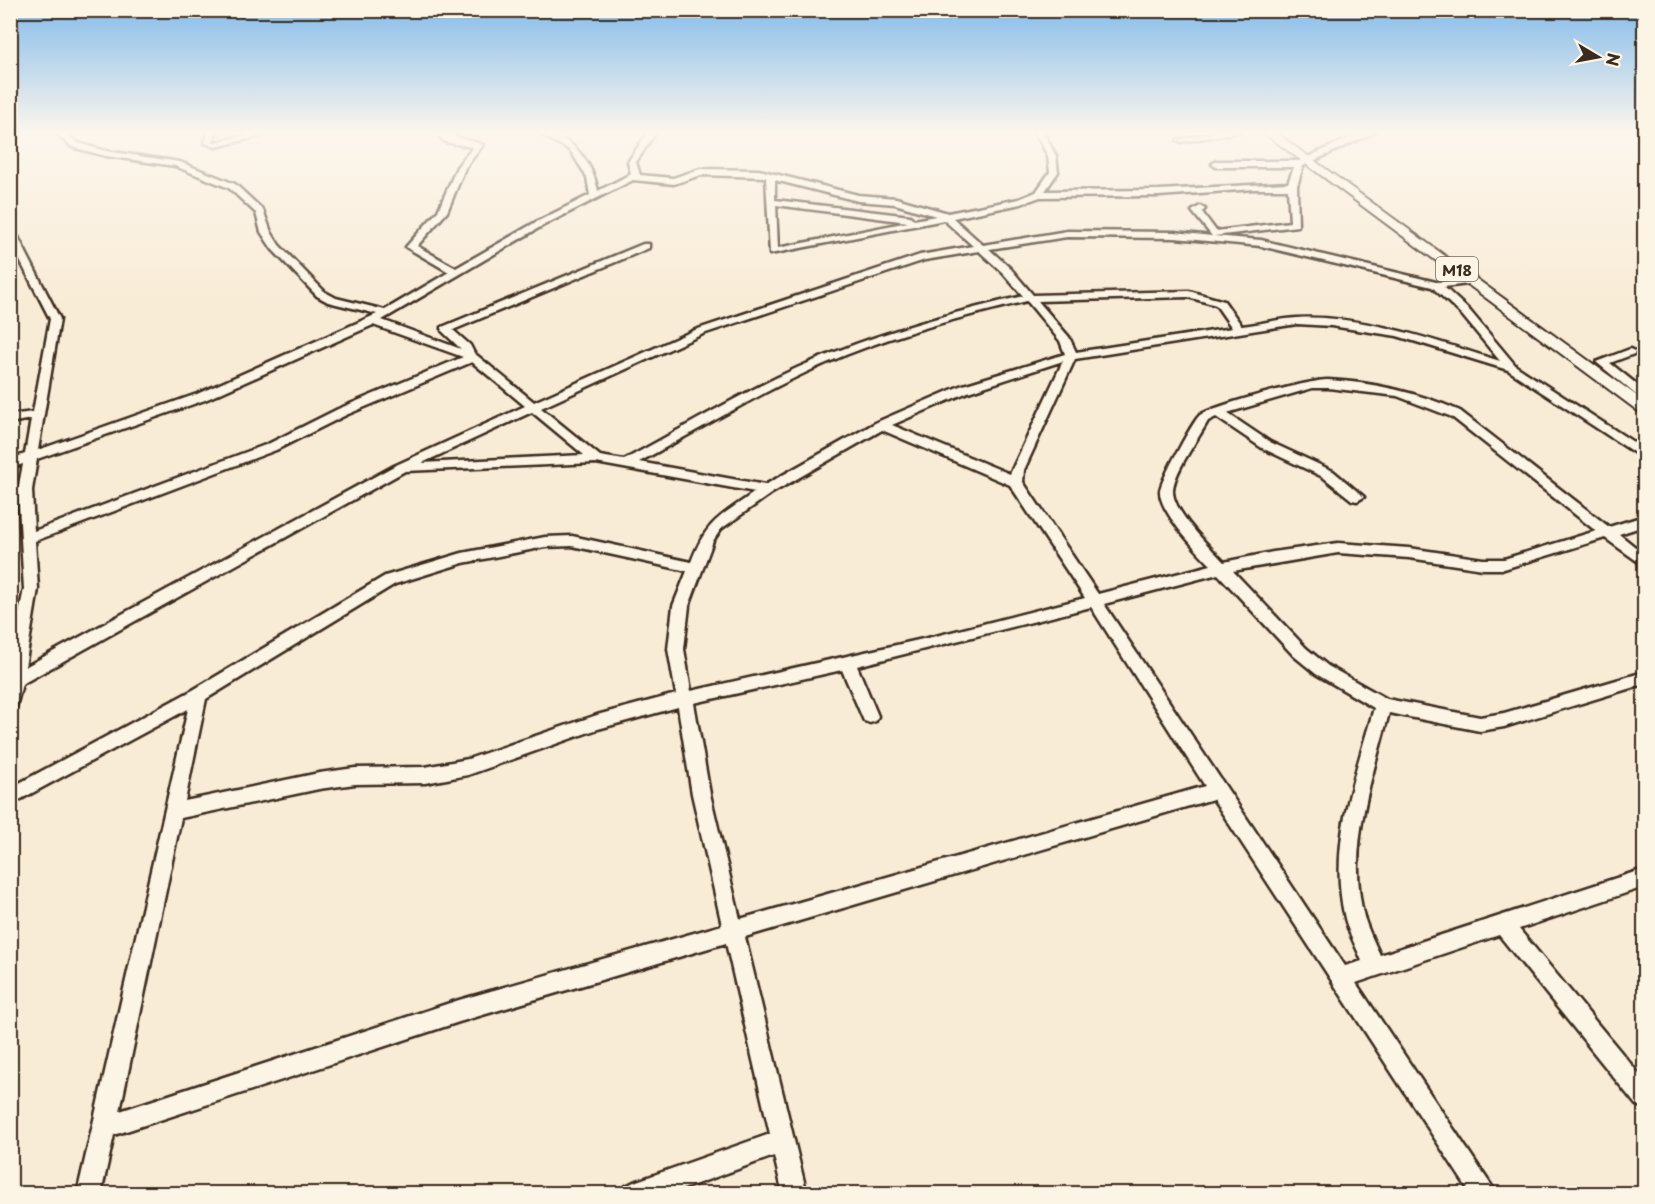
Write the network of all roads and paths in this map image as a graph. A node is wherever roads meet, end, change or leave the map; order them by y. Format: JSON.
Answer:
{"nodes":[{"id":1,"x":234,"y":188,"type":"edge"},
{"id":2,"x":452,"y":188,"type":"edge"},
{"id":3,"x":593,"y":188,"type":"edge"},
{"id":4,"x":611,"y":188,"type":"edge"},
{"id":5,"x":771,"y":188,"type":"edge"},
{"id":6,"x":819,"y":188,"type":"edge"},
{"id":7,"x":1043,"y":188,"type":"edge"},
{"id":8,"x":1224,"y":188,"type":"edge"},
{"id":9,"x":1291,"y":188,"type":"edge"},
{"id":10,"x":1340,"y":188,"type":"edge"},
{"id":11,"x":1039,"y":194,"type":"junction"},
{"id":12,"x":595,"y":197,"type":"junction"},
{"id":13,"x":772,"y":202,"type":"junction"},
{"id":14,"x":1200,"y":209,"type":"dead end"},
{"id":15,"x":944,"y":215,"type":"junction"},
{"id":16,"x":919,"y":221,"type":"junction"},
{"id":17,"x":10,"y":231,"type":"edge"},
{"id":18,"x":1212,"y":235,"type":"junction"},
{"id":19,"x":646,"y":246,"type":"dead end"},
{"id":20,"x":982,"y":246,"type":"junction"},
{"id":21,"x":458,"y":273,"type":"junction"},
{"id":22,"x":1473,"y":281,"type":"junction"},
{"id":23,"x":1436,"y":285,"type":"junction"},
{"id":24,"x":1028,"y":298,"type":"junction"},
{"id":25,"x":385,"y":313,"type":"junction"},
{"id":26,"x":373,"y":321,"type":"junction"},
{"id":27,"x":1238,"y":329,"type":"junction"},
{"id":28,"x":1630,"y":352,"type":"dead end"},
{"id":29,"x":472,"y":356,"type":"junction"},
{"id":30,"x":1071,"y":356,"type":"junction"},
{"id":31,"x":1512,"y":368,"type":"junction"},
{"id":32,"x":1644,"y":395,"type":"edge"},
{"id":33,"x":532,"y":407,"type":"junction"},
{"id":34,"x":1644,"y":408,"type":"edge"},
{"id":35,"x":1217,"y":412,"type":"junction"},
{"id":36,"x":40,"y":414,"type":"junction"},
{"id":37,"x":10,"y":418,"type":"edge"},
{"id":38,"x":881,"y":425,"type":"junction"},
{"id":39,"x":1644,"y":455,"type":"edge"},
{"id":40,"x":32,"y":458,"type":"junction"},
{"id":41,"x":596,"y":459,"type":"junction"},
{"id":42,"x":10,"y":464,"type":"edge"},
{"id":43,"x":626,"y":464,"type":"junction"},
{"id":44,"x":399,"y":469,"type":"junction"},
{"id":45,"x":1016,"y":482,"type":"junction"},
{"id":46,"x":767,"y":490,"type":"junction"},
{"id":47,"x":1357,"y":497,"type":"dead end"},
{"id":48,"x":1644,"y":522,"type":"edge"},
{"id":49,"x":1608,"y":532,"type":"junction"},
{"id":50,"x":30,"y":538,"type":"junction"},
{"id":51,"x":1644,"y":561,"type":"edge"},
{"id":52,"x":694,"y":568,"type":"junction"},
{"id":53,"x":1221,"y":568,"type":"junction"},
{"id":54,"x":1094,"y":600,"type":"junction"},
{"id":55,"x":847,"y":662,"type":"junction"},
{"id":56,"x":1644,"y":678,"type":"edge"},
{"id":57,"x":16,"y":680,"type":"junction"},
{"id":58,"x":199,"y":695,"type":"junction"},
{"id":59,"x":686,"y":699,"type":"junction"},
{"id":60,"x":10,"y":702,"type":"edge"},
{"id":61,"x":1383,"y":705,"type":"junction"},
{"id":62,"x":870,"y":717,"type":"dead end"},
{"id":63,"x":1217,"y":790,"type":"junction"},
{"id":64,"x":10,"y":797,"type":"edge"},
{"id":65,"x":173,"y":812,"type":"junction"},
{"id":66,"x":1644,"y":878,"type":"edge"},
{"id":67,"x":1503,"y":925,"type":"junction"},
{"id":68,"x":732,"y":932,"type":"junction"},
{"id":69,"x":1374,"y":967,"type":"junction"},
{"id":70,"x":1341,"y":978,"type":"junction"},
{"id":71,"x":1644,"y":1097,"type":"edge"},
{"id":72,"x":105,"y":1127,"type":"junction"},
{"id":73,"x":783,"y":1142,"type":"junction"},
{"id":74,"x":89,"y":1194,"type":"edge"},
{"id":75,"x":634,"y":1194,"type":"edge"},
{"id":76,"x":795,"y":1194,"type":"edge"},
{"id":77,"x":1485,"y":1194,"type":"edge"}],
"edges":[{"from":1,"to":25,"type":"street"},
{"from":2,"to":21,"type":"street"},
{"from":3,"to":12,"type":"street"},
{"from":4,"to":12,"type":"street"},
{"from":5,"to":13,"type":"street"},
{"from":6,"to":15,"type":"street"},
{"from":7,"to":11,"type":"street"},
{"from":8,"to":11,"type":"street"},
{"from":9,"to":18,"type":"street"},
{"from":10,"to":22,"type":"main road","number":"M18"},
{"from":11,"to":15,"type":"street"},
{"from":12,"to":21,"type":"street"},
{"from":13,"to":16,"type":"street"},
{"from":13,"to":16,"type":"street"},
{"from":14,"to":18,"type":"street"},
{"from":15,"to":16,"type":"street"},
{"from":15,"to":20,"type":"street"},
{"from":17,"to":36,"type":"street"},
{"from":18,"to":20,"type":"street"},
{"from":18,"to":23,"type":"street"},
{"from":19,"to":29,"type":"street"},
{"from":20,"to":24,"type":"street"},
{"from":20,"to":33,"type":"street"},
{"from":21,"to":25,"type":"street"},
{"from":22,"to":23,"type":"street"},
{"from":22,"to":34,"type":"main road","number":"M18"},
{"from":23,"to":31,"type":"street"},
{"from":24,"to":27,"type":"street"},
{"from":24,"to":30,"type":"street"},
{"from":24,"to":43,"type":"street"},
{"from":25,"to":26,"type":"street"},
{"from":26,"to":29,"type":"street"},
{"from":26,"to":40,"type":"street"},
{"from":27,"to":30,"type":"street"},
{"from":27,"to":31,"type":"street"},
{"from":28,"to":32,"type":"street"},
{"from":29,"to":33,"type":"street"},
{"from":29,"to":50,"type":"street"},
{"from":30,"to":38,"type":"street"},
{"from":30,"to":45,"type":"street"},
{"from":31,"to":39,"type":"street"},
{"from":33,"to":41,"type":"street"},
{"from":33,"to":44,"type":"street"},
{"from":35,"to":47,"type":"street"},
{"from":35,"to":49,"type":"street"},
{"from":35,"to":53,"type":"street"},
{"from":36,"to":37,"type":"street"},
{"from":36,"to":40,"type":"street"},
{"from":38,"to":45,"type":"street"},
{"from":38,"to":46,"type":"street"},
{"from":40,"to":42,"type":"street"},
{"from":40,"to":50,"type":"street"},
{"from":41,"to":43,"type":"street"},
{"from":41,"to":44,"type":"street"},
{"from":43,"to":46,"type":"street"},
{"from":44,"to":57,"type":"street"},
{"from":45,"to":54,"type":"street"},
{"from":46,"to":52,"type":"street"},
{"from":48,"to":49,"type":"street"},
{"from":49,"to":51,"type":"street"},
{"from":49,"to":53,"type":"street"},
{"from":50,"to":57,"type":"street"},
{"from":52,"to":58,"type":"street"},
{"from":52,"to":59,"type":"street"},
{"from":53,"to":54,"type":"street"},
{"from":53,"to":61,"type":"street"},
{"from":54,"to":55,"type":"street"},
{"from":54,"to":63,"type":"street"},
{"from":55,"to":59,"type":"street"},
{"from":55,"to":62,"type":"street"},
{"from":56,"to":61,"type":"street"},
{"from":57,"to":60,"type":"street"},
{"from":58,"to":64,"type":"street"},
{"from":58,"to":65,"type":"street"},
{"from":59,"to":65,"type":"street"},
{"from":59,"to":68,"type":"street"},
{"from":61,"to":69,"type":"street"},
{"from":63,"to":68,"type":"street"},
{"from":63,"to":70,"type":"street"},
{"from":65,"to":72,"type":"street"},
{"from":66,"to":67,"type":"street"},
{"from":67,"to":69,"type":"street"},
{"from":67,"to":71,"type":"street"},
{"from":68,"to":72,"type":"street"},
{"from":68,"to":73,"type":"street"},
{"from":69,"to":70,"type":"street"},
{"from":70,"to":77,"type":"street"},
{"from":72,"to":74,"type":"street"},
{"from":73,"to":75,"type":"street"},
{"from":73,"to":76,"type":"street"}]}
